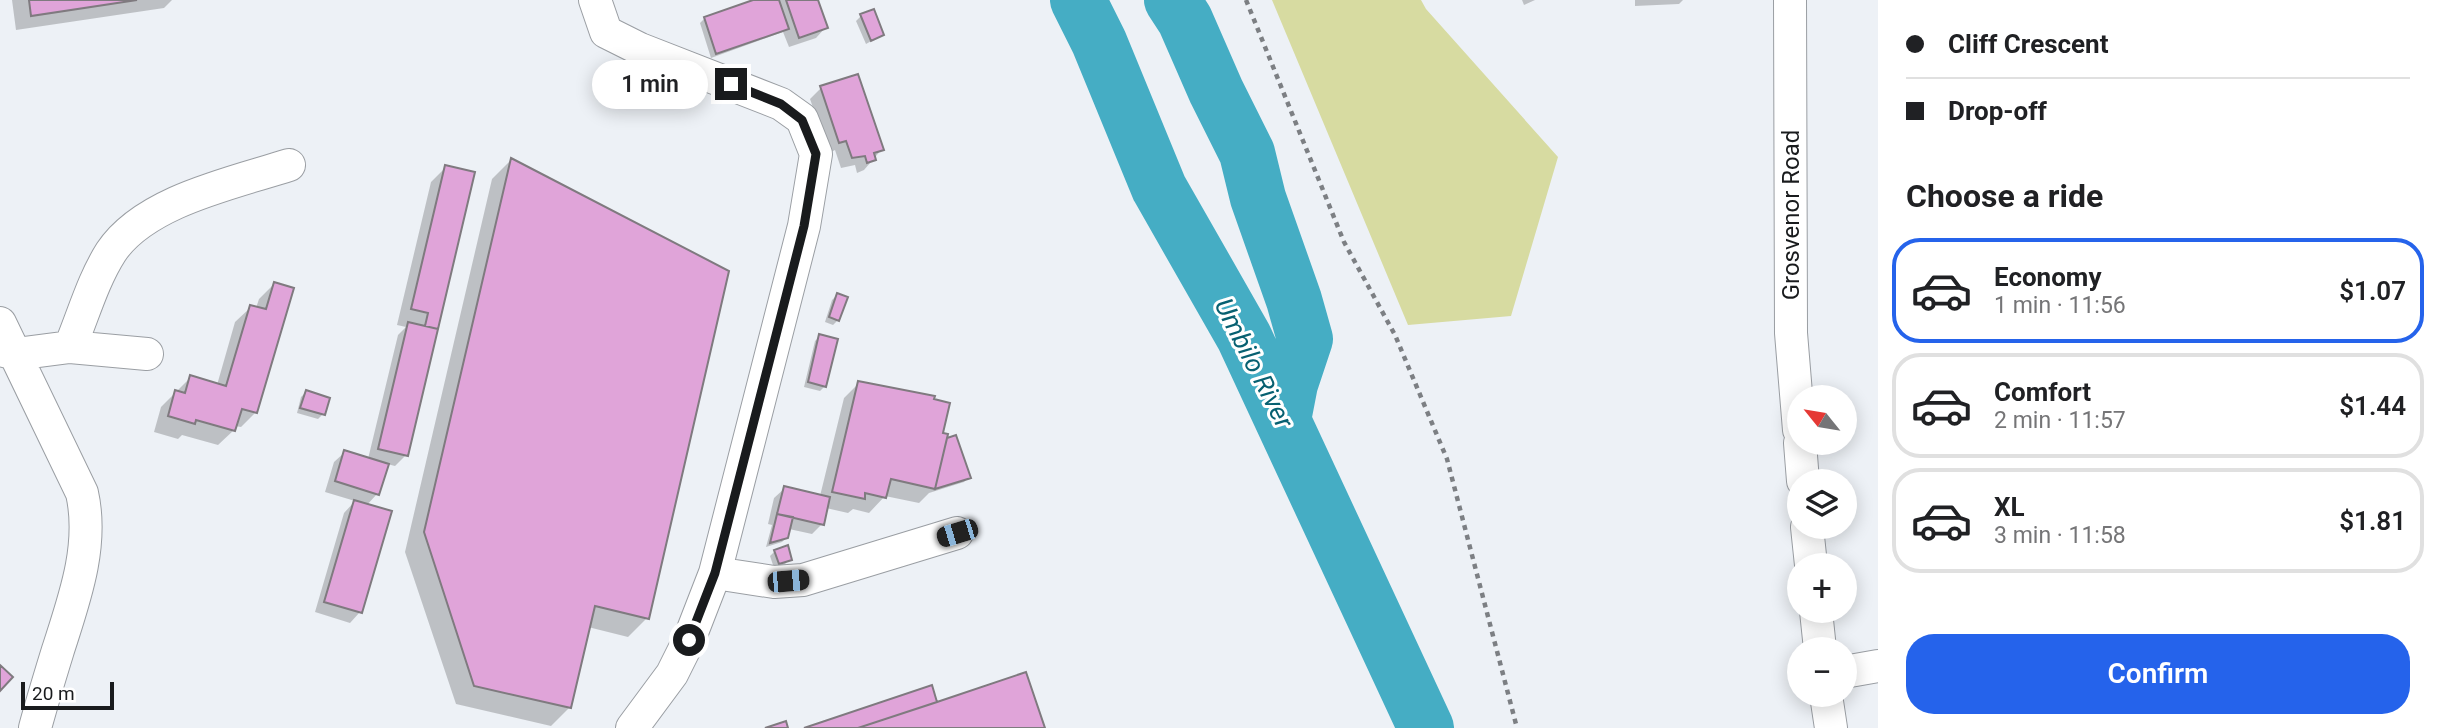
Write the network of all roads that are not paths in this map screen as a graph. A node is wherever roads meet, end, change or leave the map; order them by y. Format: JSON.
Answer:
{"nodes":[{"id":1,"x":595,"y":0,"type":"edge"},
{"id":2,"x":1790,"y":0,"type":"edge"},
{"id":3,"x":289,"y":165,"type":"dead end"},
{"id":4,"x":0,"y":323,"type":"edge"},
{"id":5,"x":70,"y":347,"type":"junction"},
{"id":6,"x":8,"y":352,"type":"edge"},
{"id":7,"x":147,"y":354,"type":"dead end"},
{"id":8,"x":1795,"y":385,"type":"edge"},
{"id":9,"x":957,"y":533,"type":"dead end"},
{"id":10,"x":715,"y":573,"type":"junction"},
{"id":11,"x":1878,"y":666,"type":"edge"},
{"id":12,"x":1857,"y":670,"type":"edge"},
{"id":13,"x":1827,"y":707,"type":"edge"},
{"id":14,"x":34,"y":728,"type":"edge"},
{"id":15,"x":632,"y":728,"type":"edge"},
{"id":16,"x":1830,"y":728,"type":"edge"}],
"edges":[{"from":1,"to":10,"type":"street"},
{"from":2,"to":8,"type":"street","name":"Grosvenor Road"},
{"from":3,"to":5,"type":"street"},
{"from":4,"to":6,"type":"street"},
{"from":5,"to":6,"type":"street"},
{"from":5,"to":7,"type":"street"},
{"from":6,"to":14,"type":"street"},
{"from":9,"to":10,"type":"street"},
{"from":10,"to":15,"type":"street"},
{"from":11,"to":12,"type":"street"},
{"from":13,"to":16,"type":"street"}]}
